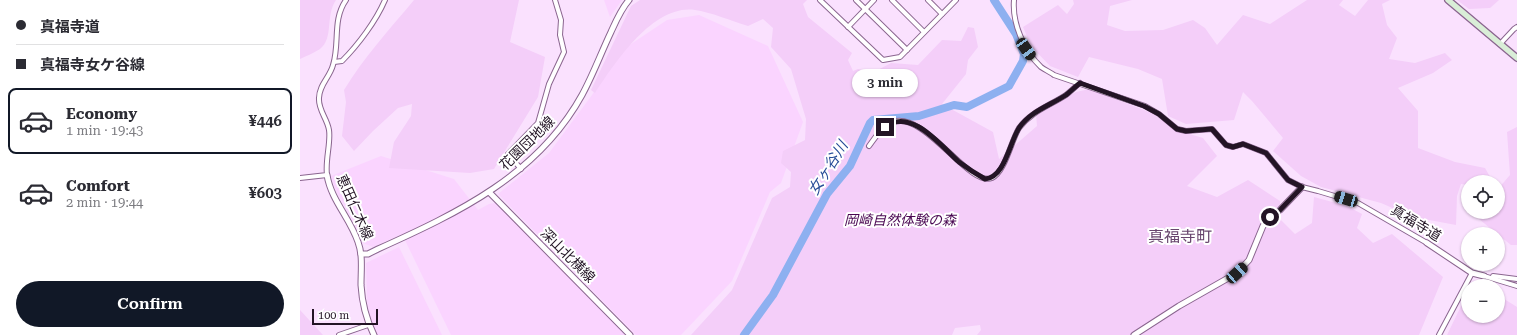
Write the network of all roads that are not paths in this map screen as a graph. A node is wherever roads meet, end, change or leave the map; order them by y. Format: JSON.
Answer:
{"nodes":[{"id":1,"x":346,"y":0,"type":"edge"},
{"id":2,"x":385,"y":0,"type":"edge"},
{"id":3,"x":556,"y":0,"type":"edge"},
{"id":4,"x":629,"y":0,"type":"edge"},
{"id":5,"x":820,"y":0,"type":"edge"},
{"id":6,"x":856,"y":0,"type":"edge"},
{"id":7,"x":874,"y":0,"type":"edge"},
{"id":8,"x":892,"y":0,"type":"edge"},
{"id":9,"x":928,"y":0,"type":"edge"},
{"id":10,"x":956,"y":0,"type":"edge"},
{"id":11,"x":1014,"y":0,"type":"edge"},
{"id":12,"x":1448,"y":0,"type":"edge"},
{"id":13,"x":866,"y":9,"type":"junction"},
{"id":14,"x":942,"y":14,"type":"junction"},
{"id":15,"x":848,"y":28,"type":"junction"},
{"id":16,"x":1517,"y":28,"type":"edge"},
{"id":17,"x":924,"y":32,"type":"junction"},
{"id":18,"x":1500,"y":44,"type":"junction"},
{"id":19,"x":907,"y":50,"type":"junction"},
{"id":20,"x":1517,"y":58,"type":"edge"},
{"id":21,"x":334,"y":62,"type":"junction"},
{"id":22,"x":1080,"y":83,"type":"junction"},
{"id":23,"x":869,"y":146,"type":"dead end"},
{"id":24,"x":521,"y":169,"type":"junction"},
{"id":25,"x":327,"y":175,"type":"junction"},
{"id":26,"x":300,"y":178,"type":"edge"},
{"id":27,"x":1302,"y":187,"type":"junction"},
{"id":28,"x":489,"y":192,"type":"junction"},
{"id":29,"x":1427,"y":242,"type":"joint"},
{"id":30,"x":361,"y":254,"type":"junction"},
{"id":31,"x":1472,"y":272,"type":"junction"},
{"id":32,"x":1484,"y":276,"type":"junction"},
{"id":33,"x":1517,"y":279,"type":"edge"},
{"id":34,"x":1517,"y":286,"type":"edge"},
{"id":35,"x":368,"y":325,"type":"junction"},
{"id":36,"x":339,"y":335,"type":"edge"},
{"id":37,"x":374,"y":335,"type":"edge"},
{"id":38,"x":630,"y":335,"type":"edge"},
{"id":39,"x":1134,"y":335,"type":"edge"},
{"id":40,"x":1439,"y":335,"type":"edge"}],
"edges":[{"from":1,"to":21,"type":"street","name":"恵田仁木線"},
{"from":2,"to":21,"type":"street"},
{"from":3,"to":24,"type":"street"},
{"from":4,"to":24,"type":"street","name":"花園団地線"},
{"from":5,"to":15,"type":"street"},
{"from":6,"to":13,"type":"street"},
{"from":7,"to":13,"type":"street"},
{"from":8,"to":17,"type":"street"},
{"from":9,"to":14,"type":"street"},
{"from":10,"to":14,"type":"street"},
{"from":11,"to":22,"type":"street"},
{"from":12,"to":18,"type":"main road"},
{"from":13,"to":15,"type":"street"},
{"from":13,"to":19,"type":"street"},
{"from":14,"to":17,"type":"street"},
{"from":15,"to":19,"type":"street"},
{"from":16,"to":18,"type":"street"},
{"from":17,"to":19,"type":"street"},
{"from":18,"to":20,"type":"main road"},
{"from":21,"to":25,"type":"street","name":"恵田仁木線"},
{"from":22,"to":23,"type":"street"},
{"from":22,"to":27,"type":"street","name":"真福寺道"},
{"from":24,"to":28,"type":"street","name":"花園団地線"},
{"from":25,"to":26,"type":"street"},
{"from":25,"to":30,"type":"street","name":"恵田仁木線"},
{"from":27,"to":29,"type":"street","name":"真福寺道"},
{"from":27,"to":39,"type":"street"},
{"from":28,"to":30,"type":"street","name":"花園団地線"},
{"from":28,"to":38,"type":"street","name":"深山北横線"},
{"from":29,"to":31,"type":"street","name":"真福寺道"},
{"from":30,"to":35,"type":"street","name":"恵田仁木線"},
{"from":31,"to":32,"type":"street","name":"真福寺道"},
{"from":31,"to":40,"type":"street"},
{"from":32,"to":33,"type":"street","name":"真福寺道"},
{"from":32,"to":34,"type":"street"},
{"from":35,"to":36,"type":"street"},
{"from":35,"to":37,"type":"street","name":"恵田仁木線"}]}
